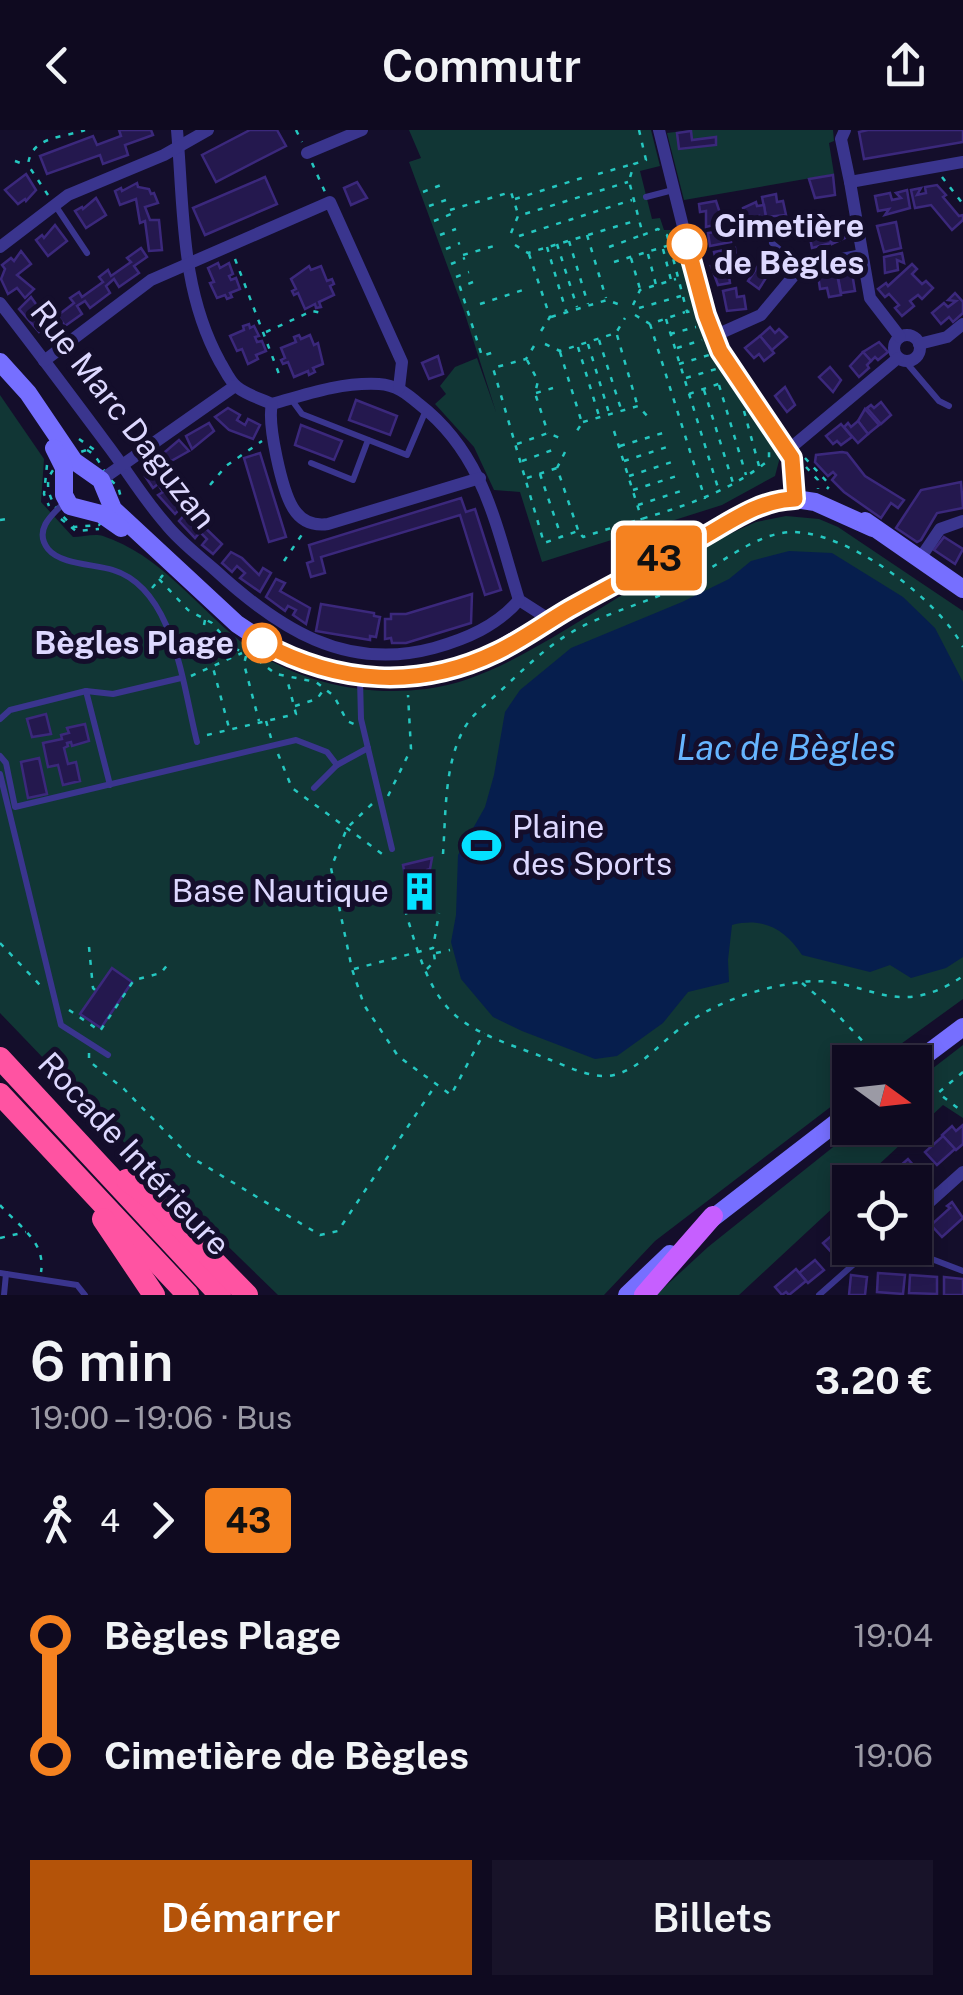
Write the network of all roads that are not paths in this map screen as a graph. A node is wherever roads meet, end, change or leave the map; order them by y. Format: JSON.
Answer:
{"nodes":[{"id":1,"x":177,"y":130,"type":"edge"},
{"id":2,"x":208,"y":130,"type":"edge"},
{"id":3,"x":362,"y":130,"type":"edge"},
{"id":4,"x":659,"y":130,"type":"edge"},
{"id":5,"x":845,"y":130,"type":"edge"},
{"id":6,"x":178,"y":145,"type":"junction"},
{"id":7,"x":308,"y":153,"type":"road end"},
{"id":8,"x":963,"y":162,"type":"edge"},
{"id":9,"x":850,"y":182,"type":"junction"},
{"id":10,"x":674,"y":190,"type":"junction"},
{"id":11,"x":646,"y":197,"type":"road end"},
{"id":12,"x":55,"y":204,"type":"junction"},
{"id":13,"x":772,"y":243,"type":"dead end"},
{"id":14,"x":0,"y":247,"type":"edge"},
{"id":15,"x":88,"y":253,"type":"dead end"},
{"id":16,"x":862,"y":254,"type":"junction"},
{"id":17,"x":186,"y":262,"type":"junction"},
{"id":18,"x":801,"y":267,"type":"junction"},
{"id":19,"x":0,"y":303,"type":"edge"},
{"id":20,"x":963,"y":324,"type":"edge"},
{"id":21,"x":900,"y":337,"type":"junction"},
{"id":22,"x":709,"y":338,"type":"junction"},
{"id":23,"x":919,"y":344,"type":"junction"},
{"id":24,"x":44,"y":360,"type":"junction"},
{"id":25,"x":902,"y":360,"type":"junction"},
{"id":26,"x":0,"y":362,"type":"edge"},
{"id":27,"x":0,"y":372,"type":"edge"},
{"id":28,"x":235,"y":386,"type":"junction"},
{"id":29,"x":399,"y":388,"type":"junction"},
{"id":30,"x":291,"y":399,"type":"junction"},
{"id":31,"x":272,"y":404,"type":"junction"},
{"id":32,"x":949,"y":406,"type":"dead end"},
{"id":33,"x":426,"y":409,"type":"junction"},
{"id":34,"x":368,"y":440,"type":"junction"},
{"id":35,"x":792,"y":447,"type":"junction"},
{"id":36,"x":66,"y":460,"type":"junction"},
{"id":37,"x":311,"y":463,"type":"dead end"},
{"id":38,"x":480,"y":478,"type":"junction"},
{"id":39,"x":109,"y":487,"type":"junction"},
{"id":40,"x":795,"y":494,"type":"junction"},
{"id":41,"x":64,"y":498,"type":"junction"},
{"id":42,"x":963,"y":521,"type":"edge"},
{"id":43,"x":873,"y":528,"type":"junction"},
{"id":44,"x":919,"y":560,"type":"junction"},
{"id":45,"x":963,"y":589,"type":"edge"},
{"id":46,"x":519,"y":600,"type":"junction"},
{"id":47,"x":547,"y":622,"type":"junction"},
{"id":48,"x":360,"y":677,"type":"junction"},
{"id":49,"x":180,"y":678,"type":"junction"},
{"id":50,"x":86,"y":691,"type":"junction"},
{"id":51,"x":0,"y":719,"type":"edge"},
{"id":52,"x":196,"y":740,"type":"road end"},
{"id":53,"x":368,"y":748,"type":"junction"},
{"id":54,"x":0,"y":756,"type":"edge"},
{"id":55,"x":337,"y":765,"type":"junction"},
{"id":56,"x":0,"y":774,"type":"edge"},
{"id":57,"x":110,"y":784,"type":"junction"},
{"id":58,"x":314,"y":788,"type":"dead end"},
{"id":59,"x":392,"y":849,"type":"dead end"},
{"id":60,"x":963,"y":1027,"type":"edge"},
{"id":61,"x":932,"y":1050,"type":"edge"},
{"id":62,"x":108,"y":1055,"type":"dead end"},
{"id":63,"x":0,"y":1058,"type":"edge"},
{"id":64,"x":0,"y":1094,"type":"edge"},
{"id":65,"x":832,"y":1126,"type":"edge"},
{"id":66,"x":84,"y":1148,"type":"junction"},
{"id":67,"x":64,"y":1162,"type":"junction"},
{"id":68,"x":963,"y":1172,"type":"edge"},
{"id":69,"x":932,"y":1200,"type":"edge"},
{"id":70,"x":713,"y":1216,"type":"junction"},
{"id":71,"x":932,"y":1259,"type":"edge"},
{"id":72,"x":853,"y":1265,"type":"edge"},
{"id":73,"x":963,"y":1271,"type":"edge"},
{"id":74,"x":3,"y":1274,"type":"edge"},
{"id":75,"x":4,"y":1295,"type":"edge"},
{"id":76,"x":86,"y":1295,"type":"edge"},
{"id":77,"x":154,"y":1295,"type":"edge"},
{"id":78,"x":188,"y":1295,"type":"edge"},
{"id":79,"x":220,"y":1295,"type":"edge"},
{"id":80,"x":247,"y":1295,"type":"edge"},
{"id":81,"x":627,"y":1295,"type":"edge"},
{"id":82,"x":644,"y":1295,"type":"edge"},
{"id":83,"x":819,"y":1295,"type":"edge"}],
"edges":[{"from":1,"to":6,"type":"street"},
{"from":2,"to":6,"type":"street"},
{"from":3,"to":7,"type":"street"},
{"from":4,"to":10,"type":"street"},
{"from":5,"to":9,"type":"street"},
{"from":6,"to":12,"type":"street"},
{"from":6,"to":17,"type":"street"},
{"from":8,"to":9,"type":"street"},
{"from":9,"to":16,"type":"street"},
{"from":10,"to":11,"type":"lane"},
{"from":10,"to":22,"type":"street"},
{"from":12,"to":14,"type":"street"},
{"from":12,"to":15,"type":"lane"},
{"from":13,"to":18,"type":"lane"},
{"from":16,"to":18,"type":"street"},
{"from":16,"to":21,"type":"street"},
{"from":17,"to":24,"type":"street"},
{"from":17,"to":28,"type":"street"},
{"from":17,"to":29,"type":"street"},
{"from":18,"to":22,"type":"street"},
{"from":19,"to":24,"type":"street","name":"Rue Marc Daguzan"},
{"from":20,"to":23,"type":"street"},
{"from":21,"to":23,"type":"street"},
{"from":21,"to":25,"type":"street"},
{"from":22,"to":35,"type":"street"},
{"from":23,"to":25,"type":"street"},
{"from":24,"to":39,"type":"street","name":"Rue Marc Daguzan"},
{"from":25,"to":32,"type":"lane"},
{"from":25,"to":35,"type":"street"},
{"from":26,"to":36,"type":"street"},
{"from":27,"to":36,"type":"street"},
{"from":28,"to":31,"type":"street"},
{"from":28,"to":39,"type":"street"},
{"from":29,"to":30,"type":"street"},
{"from":29,"to":33,"type":"street"},
{"from":30,"to":31,"type":"street"},
{"from":30,"to":34,"type":"lane"},
{"from":31,"to":38,"type":"street"},
{"from":33,"to":34,"type":"lane"},
{"from":33,"to":38,"type":"street"},
{"from":34,"to":37,"type":"lane"},
{"from":35,"to":40,"type":"street"},
{"from":36,"to":39,"type":"street"},
{"from":36,"to":41,"type":"street"},
{"from":38,"to":46,"type":"street"},
{"from":39,"to":41,"type":"street"},
{"from":39,"to":41,"type":"street"},
{"from":39,"to":46,"type":"street","name":"Rue Marc Daguzan"},
{"from":39,"to":48,"type":"street"},
{"from":40,"to":43,"type":"street"},
{"from":40,"to":43,"type":"street"},
{"from":40,"to":47,"type":"street"},
{"from":41,"to":49,"type":"lane"},
{"from":42,"to":44,"type":"street"},
{"from":43,"to":44,"type":"street"},
{"from":44,"to":45,"type":"street"},
{"from":46,"to":47,"type":"street"},
{"from":47,"to":48,"type":"street"},
{"from":48,"to":53,"type":"lane"},
{"from":49,"to":50,"type":"lane"},
{"from":49,"to":52,"type":"lane"},
{"from":50,"to":51,"type":"lane"},
{"from":50,"to":57,"type":"lane"},
{"from":53,"to":55,"type":"lane"},
{"from":53,"to":59,"type":"lane"},
{"from":54,"to":57,"type":"lane"},
{"from":55,"to":57,"type":"lane"},
{"from":55,"to":58,"type":"lane"},
{"from":56,"to":62,"type":"lane"},
{"from":60,"to":61,"type":"street"},
{"from":63,"to":66,"type":"highway","name":"Rocade Intérieure"},
{"from":64,"to":67,"type":"highway"},
{"from":65,"to":70,"type":"street"},
{"from":66,"to":79,"type":"highway","name":"Rocade Intérieure"},
{"from":66,"to":80,"type":"highway"},
{"from":67,"to":77,"type":"highway"},
{"from":67,"to":78,"type":"highway"},
{"from":68,"to":69,"type":"street"},
{"from":70,"to":81,"type":"street"},
{"from":70,"to":82,"type":"main road"},
{"from":71,"to":73,"type":"lane"},
{"from":72,"to":83,"type":"lane"},
{"from":74,"to":75,"type":"lane"},
{"from":74,"to":76,"type":"lane"}]}
